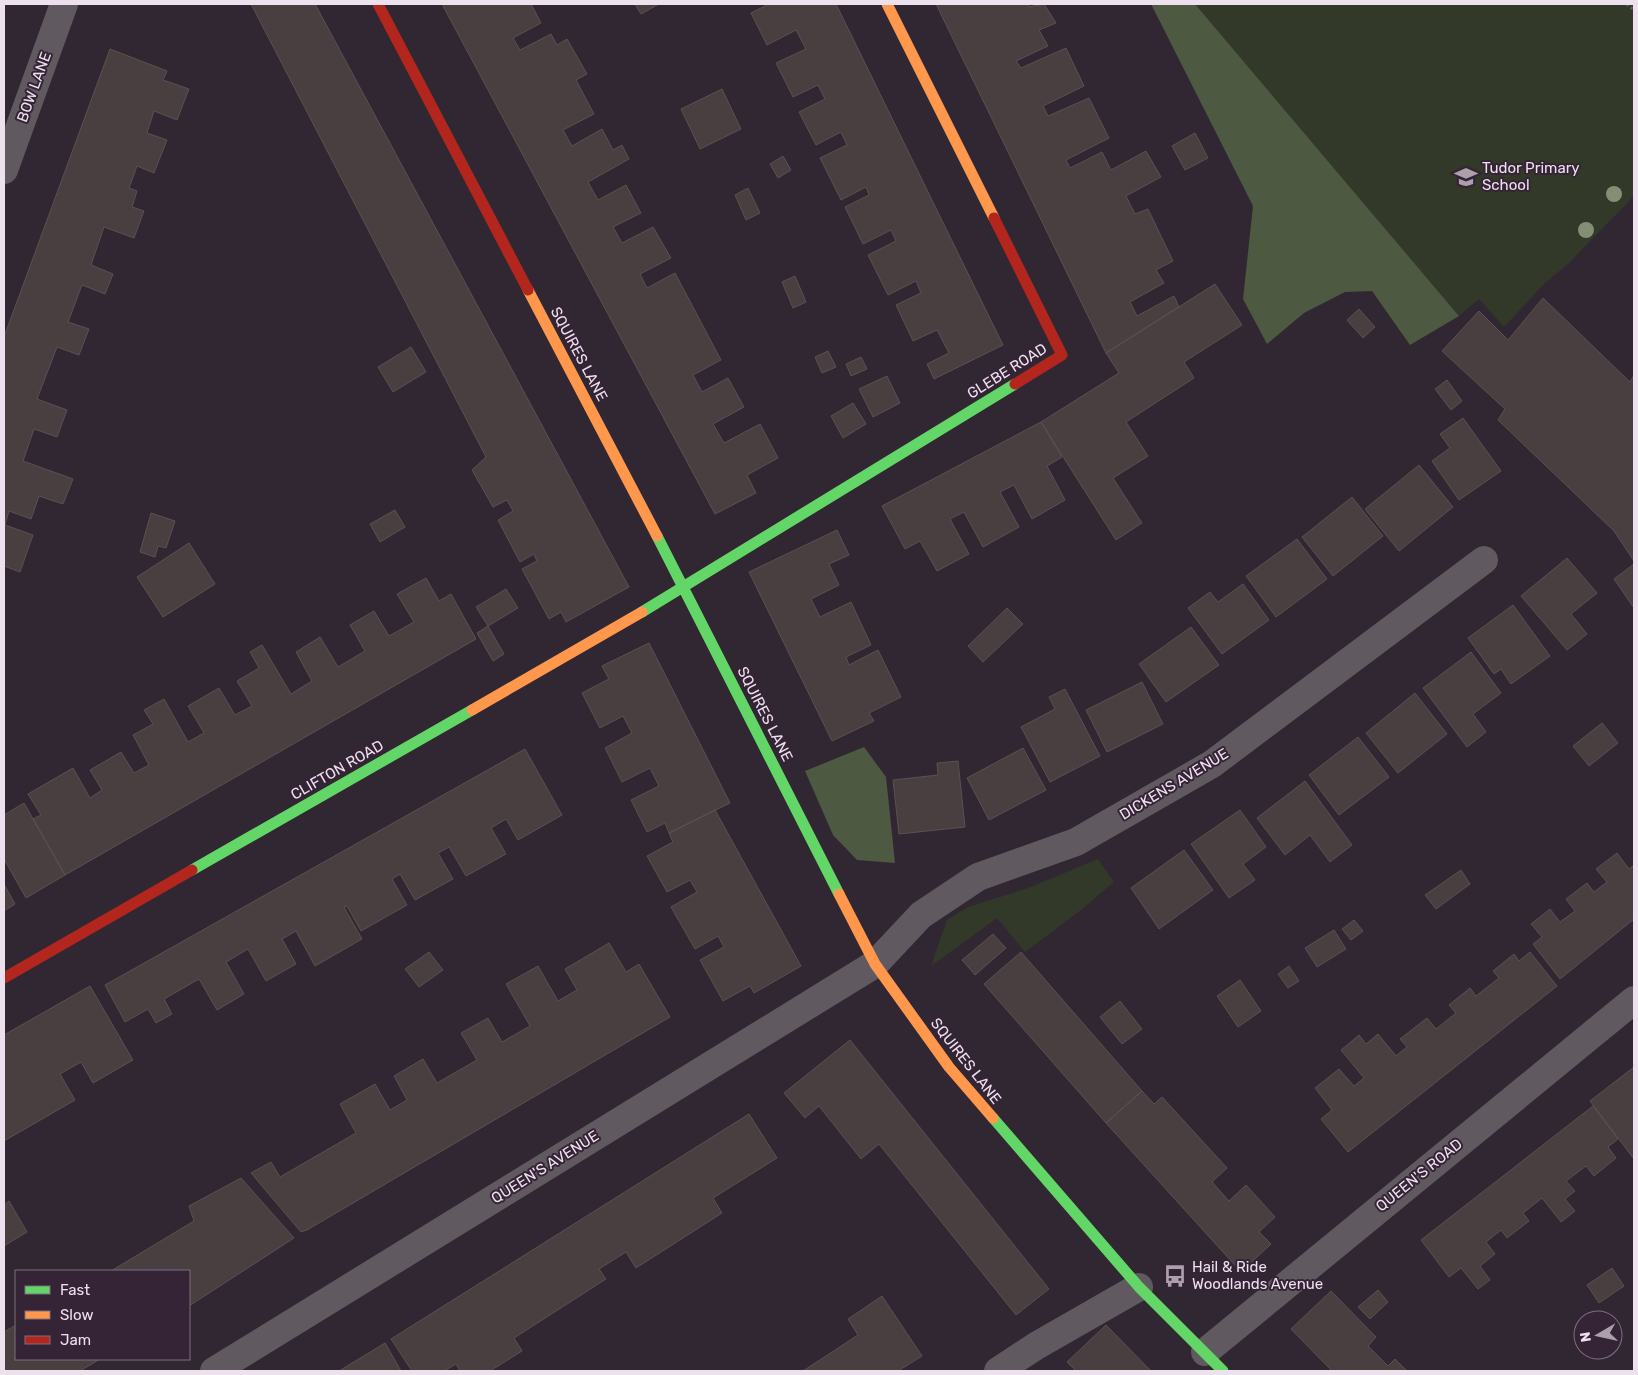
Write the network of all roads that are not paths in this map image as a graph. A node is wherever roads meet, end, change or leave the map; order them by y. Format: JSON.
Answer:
{"nodes":[{"id":1,"x":64,"y":4,"type":"edge"},
{"id":2,"x":378,"y":4,"type":"edge"},
{"id":3,"x":887,"y":4,"type":"edge"},
{"id":4,"x":4,"y":170,"type":"edge"},
{"id":5,"x":1484,"y":560,"type":"dead end"},
{"id":6,"x":684,"y":588,"type":"junction"},
{"id":7,"x":875,"y":964,"type":"junction"},
{"id":8,"x":4,"y":978,"type":"edge"},
{"id":9,"x":1634,"y":1000,"type":"edge"},
{"id":10,"x":1139,"y":1286,"type":"junction"},
{"id":11,"x":1205,"y":1352,"type":"junction"},
{"id":12,"x":214,"y":1371,"type":"edge"},
{"id":13,"x":998,"y":1371,"type":"edge"},
{"id":14,"x":1223,"y":1371,"type":"edge"}],
"edges":[{"from":1,"to":4,"type":"street","name":"BOW LANE"},
{"from":2,"to":6,"type":"street","name":"SQUIRES LANE"},
{"from":3,"to":6,"type":"street","name":"GLEBE ROAD"},
{"from":5,"to":7,"type":"street","name":"DICKENS AVENUE"},
{"from":6,"to":7,"type":"street","name":"SQUIRES LANE"},
{"from":6,"to":8,"type":"street","name":"CLIFTON ROAD"},
{"from":7,"to":10,"type":"street","name":"SQUIRES LANE"},
{"from":7,"to":12,"type":"street","name":"QUEEN'S AVENUE"},
{"from":9,"to":11,"type":"street","name":"QUEEN'S ROAD"},
{"from":10,"to":11,"type":"street","name":"SQUIRES LANE"},
{"from":10,"to":13,"type":"street"},
{"from":11,"to":14,"type":"street","name":"SQUIRES LANE"}]}
